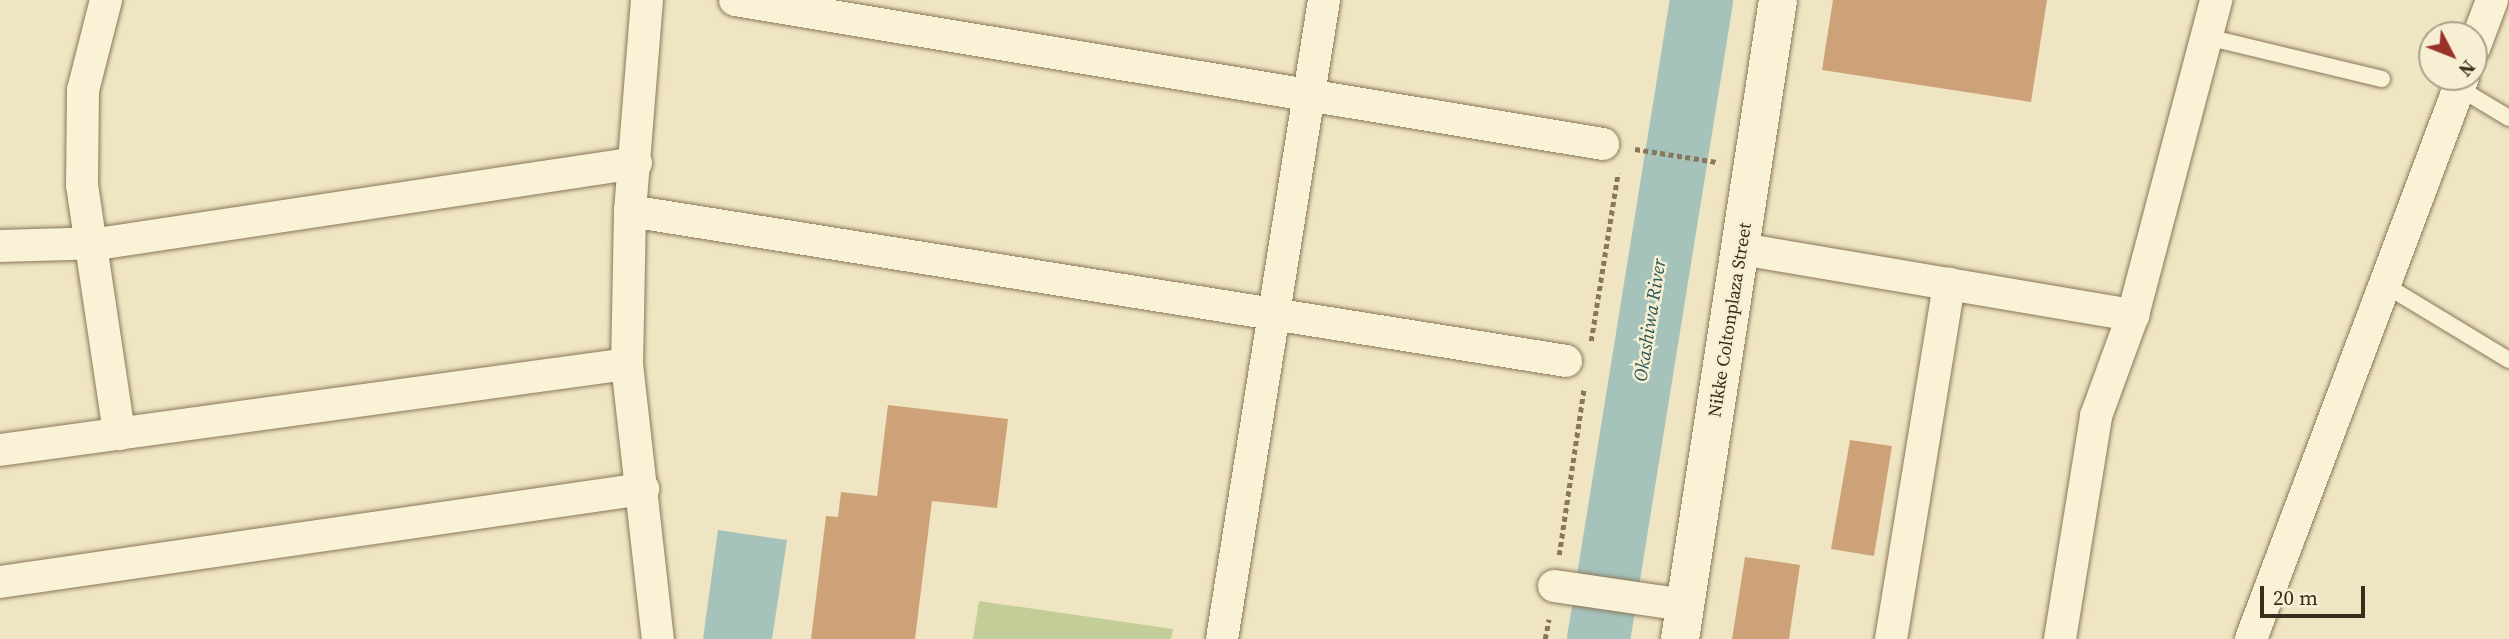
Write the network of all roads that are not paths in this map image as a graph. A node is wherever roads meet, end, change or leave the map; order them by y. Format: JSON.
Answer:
{"nodes":[{"id":1,"x":106,"y":0,"type":"edge"},
{"id":2,"x":647,"y":0,"type":"edge"},
{"id":3,"x":735,"y":0,"type":"edge"},
{"id":4,"x":1324,"y":0,"type":"edge"},
{"id":5,"x":1778,"y":0,"type":"edge"},
{"id":6,"x":2216,"y":0,"type":"edge"},
{"id":7,"x":2492,"y":0,"type":"edge"},
{"id":8,"x":2484,"y":21,"type":"edge"},
{"id":9,"x":2207,"y":37,"type":"junction"},
{"id":10,"x":2382,"y":79,"type":"dead end"},
{"id":11,"x":2458,"y":91,"type":"edge"},
{"id":12,"x":2473,"y":91,"type":"edge"},
{"id":13,"x":1308,"y":98,"type":"junction"},
{"id":14,"x":2509,"y":118,"type":"edge"},
{"id":15,"x":1613,"y":146,"type":"road end"},
{"id":16,"x":636,"y":163,"type":"junction"},
{"id":17,"x":630,"y":211,"type":"junction"},
{"id":18,"x":92,"y":244,"type":"junction"},
{"id":19,"x":0,"y":246,"type":"edge"},
{"id":20,"x":1741,"y":249,"type":"junction"},
{"id":21,"x":1948,"y":284,"type":"junction"},
{"id":22,"x":2385,"y":285,"type":"junction"},
{"id":23,"x":1273,"y":314,"type":"junction"},
{"id":24,"x":2133,"y":315,"type":"junction"},
{"id":25,"x":2509,"y":360,"type":"edge"},
{"id":26,"x":1566,"y":361,"type":"dead end"},
{"id":27,"x":627,"y":364,"type":"junction"},
{"id":28,"x":119,"y":434,"type":"junction"},
{"id":29,"x":0,"y":450,"type":"edge"},
{"id":30,"x":643,"y":489,"type":"junction"},
{"id":31,"x":0,"y":582,"type":"edge"},
{"id":32,"x":1554,"y":586,"type":"dead end"},
{"id":33,"x":1683,"y":622,"type":"edge"},
{"id":34,"x":658,"y":639,"type":"edge"},
{"id":35,"x":1222,"y":639,"type":"edge"},
{"id":36,"x":1891,"y":639,"type":"edge"},
{"id":37,"x":2060,"y":639,"type":"edge"},
{"id":38,"x":2251,"y":639,"type":"edge"}],
"edges":[{"from":1,"to":18,"type":"street"},
{"from":2,"to":16,"type":"street"},
{"from":3,"to":13,"type":"street"},
{"from":4,"to":13,"type":"street"},
{"from":5,"to":20,"type":"street","name":"Nikke Coltonplaza Street"},
{"from":6,"to":9,"type":"street"},
{"from":7,"to":8,"type":"street"},
{"from":9,"to":10,"type":"lane"},
{"from":9,"to":24,"type":"street"},
{"from":11,"to":22,"type":"street"},
{"from":12,"to":14,"type":"lane"},
{"from":13,"to":15,"type":"street"},
{"from":13,"to":23,"type":"street"},
{"from":16,"to":17,"type":"street"},
{"from":16,"to":18,"type":"street"},
{"from":17,"to":23,"type":"street"},
{"from":17,"to":27,"type":"street"},
{"from":18,"to":19,"type":"street"},
{"from":18,"to":28,"type":"street"},
{"from":20,"to":21,"type":"street"},
{"from":20,"to":33,"type":"street","name":"Nikke Coltonplaza Street"},
{"from":21,"to":24,"type":"street"},
{"from":21,"to":36,"type":"street"},
{"from":22,"to":25,"type":"lane"},
{"from":22,"to":38,"type":"street"},
{"from":23,"to":26,"type":"street"},
{"from":23,"to":35,"type":"street"},
{"from":24,"to":37,"type":"street"},
{"from":27,"to":28,"type":"street"},
{"from":27,"to":30,"type":"street"},
{"from":28,"to":29,"type":"street"},
{"from":30,"to":31,"type":"street"},
{"from":30,"to":34,"type":"street"},
{"from":32,"to":33,"type":"street"}]}
